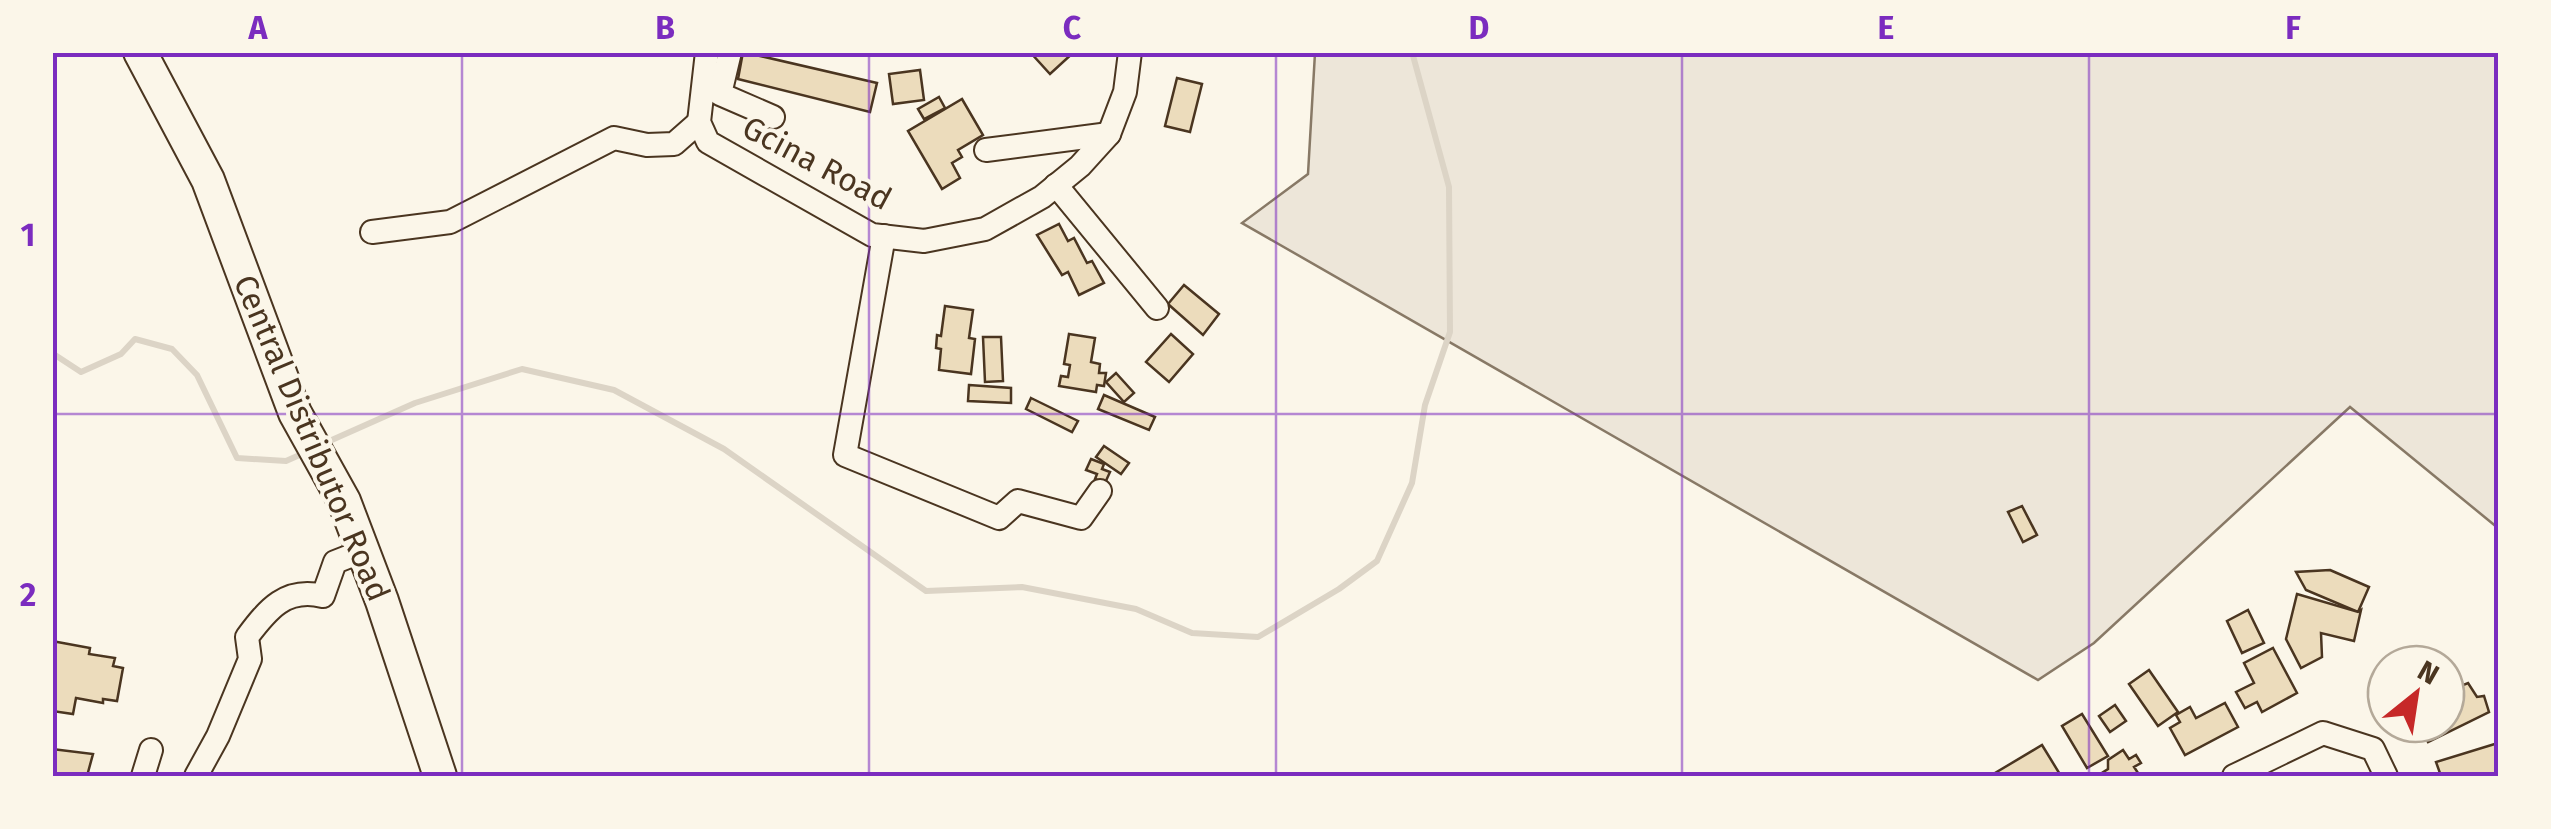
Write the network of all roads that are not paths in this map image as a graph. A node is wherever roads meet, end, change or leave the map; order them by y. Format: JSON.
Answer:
{"nodes":[{"id":1,"x":140,"y":52,"type":"edge"},
{"id":2,"x":160,"y":52,"type":"edge"},
{"id":3,"x":707,"y":52,"type":"edge"},
{"id":4,"x":730,"y":52,"type":"edge"},
{"id":5,"x":1130,"y":52,"type":"edge"},
{"id":6,"x":773,"y":117,"type":"dead end"},
{"id":7,"x":699,"y":122,"type":"junction"},
{"id":8,"x":1110,"y":134,"type":"junction"},
{"id":9,"x":986,"y":150,"type":"dead end"},
{"id":10,"x":1056,"y":185,"type":"junction"},
{"id":11,"x":372,"y":232,"type":"dead end"},
{"id":12,"x":884,"y":236,"type":"junction"},
{"id":13,"x":1157,"y":308,"type":"dead end"},
{"id":14,"x":304,"y":410,"type":"junction"},
{"id":15,"x":1100,"y":492,"type":"dead end"},
{"id":16,"x":351,"y":494,"type":"junction"},
{"id":17,"x":363,"y":551,"type":"junction"},
{"id":18,"x":152,"y":750,"type":"dead end"},
{"id":19,"x":142,"y":776,"type":"edge"},
{"id":20,"x":196,"y":776,"type":"edge"},
{"id":21,"x":440,"y":776,"type":"edge"},
{"id":22,"x":458,"y":776,"type":"edge"},
{"id":23,"x":2234,"y":776,"type":"edge"},
{"id":24,"x":2386,"y":776,"type":"edge"}],
"edges":[{"from":1,"to":14,"type":"highway","name":"Central Distributor Road"},
{"from":2,"to":14,"type":"highway","name":"Central Distributor Road"},
{"from":3,"to":7,"type":"street","name":"Gcina Road"},
{"from":4,"to":6,"type":"street"},
{"from":5,"to":8,"type":"street","name":"Gcina Road"},
{"from":7,"to":11,"type":"street"},
{"from":7,"to":12,"type":"street","name":"Gcina Road"},
{"from":8,"to":9,"type":"street"},
{"from":8,"to":10,"type":"street","name":"Gcina Road"},
{"from":10,"to":12,"type":"street","name":"Gcina Road"},
{"from":10,"to":13,"type":"street"},
{"from":12,"to":15,"type":"street"},
{"from":14,"to":16,"type":"highway","name":"Central Distributor Road"},
{"from":16,"to":17,"type":"highway","name":"Central Distributor Road"},
{"from":16,"to":22,"type":"highway","name":"Central Distributor Road"},
{"from":17,"to":20,"type":"street"},
{"from":17,"to":21,"type":"highway","name":"Central Distributor Road"},
{"from":18,"to":19,"type":"street"},
{"from":23,"to":24,"type":"street"}]}
